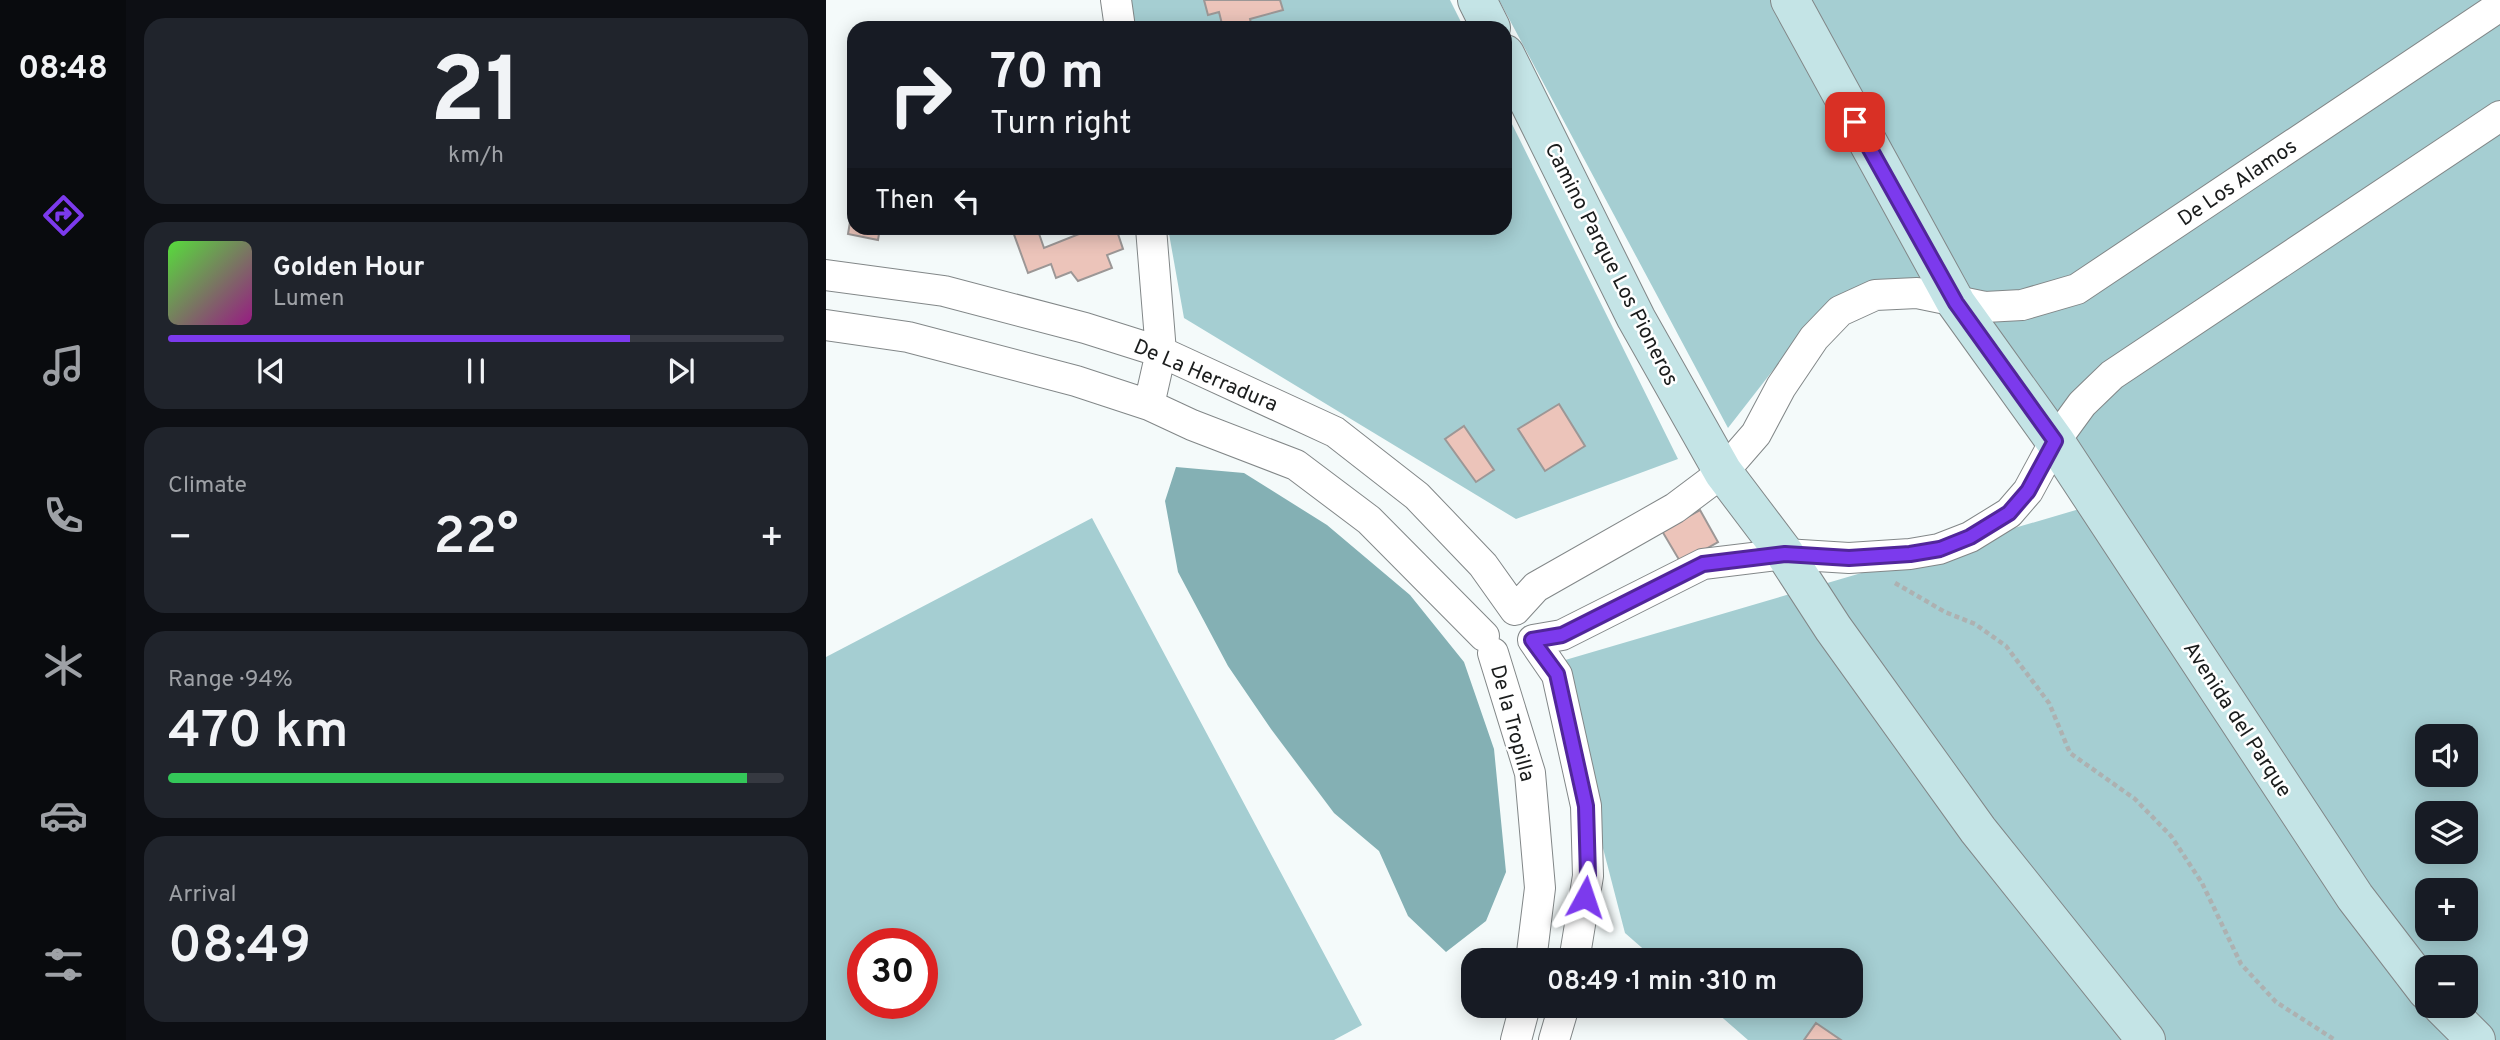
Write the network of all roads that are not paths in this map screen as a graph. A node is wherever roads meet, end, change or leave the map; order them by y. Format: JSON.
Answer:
{"nodes":[{"id":1,"x":1116,"y":0,"type":"edge"},
{"id":2,"x":1477,"y":0,"type":"edge"},
{"id":3,"x":1790,"y":0,"type":"edge"},
{"id":4,"x":2500,"y":6,"type":"edge"},
{"id":5,"x":1120,"y":21,"type":"edge"},
{"id":6,"x":1488,"y":21,"type":"edge"},
{"id":7,"x":1512,"y":68,"type":"edge"},
{"id":8,"x":2500,"y":116,"type":"edge"},
{"id":9,"x":1152,"y":235,"type":"edge"},
{"id":10,"x":826,"y":275,"type":"edge"},
{"id":11,"x":1956,"y":303,"type":"junction"},
{"id":12,"x":826,"y":326,"type":"edge"},
{"id":13,"x":1161,"y":352,"type":"junction"},
{"id":14,"x":1149,"y":405,"type":"junction"},
{"id":15,"x":2055,"y":441,"type":"junction"},
{"id":16,"x":1723,"y":472,"type":"junction"},
{"id":17,"x":1785,"y":554,"type":"junction"},
{"id":18,"x":1515,"y":610,"type":"junction"},
{"id":19,"x":1532,"y":640,"type":"junction"},
{"id":20,"x":1488,"y":645,"type":"junction"},
{"id":21,"x":1533,"y":948,"type":"edge"},
{"id":22,"x":1576,"y":948,"type":"edge"},
{"id":23,"x":2415,"y":975,"type":"edge"},
{"id":24,"x":1522,"y":1018,"type":"edge"},
{"id":25,"x":1560,"y":1018,"type":"edge"},
{"id":26,"x":2454,"y":1018,"type":"edge"},
{"id":27,"x":1516,"y":1040,"type":"edge"},
{"id":28,"x":1553,"y":1040,"type":"edge"},
{"id":29,"x":2146,"y":1040,"type":"edge"},
{"id":30,"x":2476,"y":1040,"type":"edge"}],
"edges":[{"from":1,"to":5,"type":"street"},
{"from":2,"to":6,"type":"main road"},
{"from":3,"to":11,"type":"main road"},
{"from":4,"to":11,"type":"street","name":"De Los Alamos"},
{"from":7,"to":16,"type":"main road","name":"Camino Parque Los Pioneros"},
{"from":8,"to":15,"type":"street"},
{"from":9,"to":13,"type":"street"},
{"from":10,"to":13,"type":"street","name":"De La Herradura"},
{"from":11,"to":15,"type":"main road","name":"Avenida del Parque"},
{"from":11,"to":16,"type":"street","name":"De Los Alamos"},
{"from":12,"to":14,"type":"street"},
{"from":13,"to":14,"type":"street"},
{"from":13,"to":18,"type":"street","name":"De La Herradura"},
{"from":14,"to":20,"type":"street"},
{"from":15,"to":17,"type":"street"},
{"from":15,"to":23,"type":"main road","name":"Avenida del Parque"},
{"from":16,"to":17,"type":"main road","name":"Camino Parque Los Pioneros"},
{"from":16,"to":18,"type":"street","name":"De Los Alamos"},
{"from":17,"to":19,"type":"street"},
{"from":17,"to":29,"type":"main road"},
{"from":18,"to":19,"type":"street"},
{"from":18,"to":20,"type":"street"},
{"from":19,"to":20,"type":"street"},
{"from":19,"to":22,"type":"street","name":"De la Tropilla"},
{"from":20,"to":21,"type":"street","name":"De la Tropilla"},
{"from":24,"to":27,"type":"street"},
{"from":25,"to":28,"type":"street"},
{"from":26,"to":30,"type":"main road"}]}
